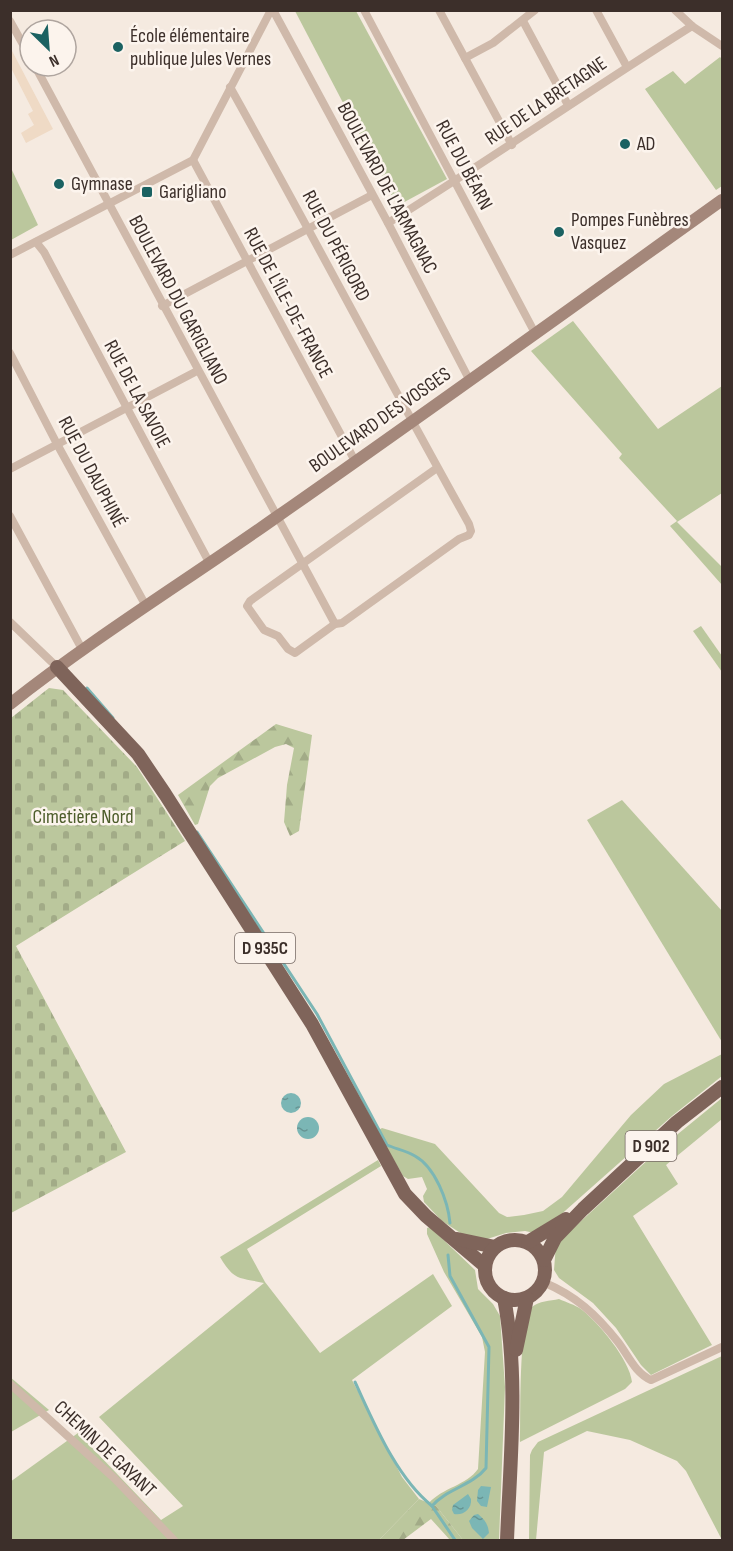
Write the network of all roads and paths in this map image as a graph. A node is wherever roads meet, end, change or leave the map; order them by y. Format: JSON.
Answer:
{"nodes":[{"id":1,"x":272,"y":10,"type":"edge"},
{"id":2,"x":364,"y":10,"type":"edge"},
{"id":3,"x":439,"y":10,"type":"edge"},
{"id":4,"x":535,"y":10,"type":"edge"},
{"id":5,"x":596,"y":10,"type":"edge"},
{"id":6,"x":675,"y":10,"type":"edge"},
{"id":7,"x":10,"y":21,"type":"edge"},
{"id":8,"x":523,"y":21,"type":"junction"},
{"id":9,"x":692,"y":26,"type":"junction"},
{"id":10,"x":18,"y":35,"type":"edge"},
{"id":11,"x":723,"y":46,"type":"edge"},
{"id":12,"x":465,"y":58,"type":"junction"},
{"id":13,"x":627,"y":67,"type":"junction"},
{"id":14,"x":41,"y":78,"type":"edge"},
{"id":15,"x":230,"y":87,"type":"junction"},
{"id":16,"x":568,"y":105,"type":"junction"},
{"id":17,"x":512,"y":145,"type":"junction"},
{"id":18,"x":193,"y":160,"type":"junction"},
{"id":19,"x":454,"y":182,"type":"junction"},
{"id":20,"x":372,"y":195,"type":"junction"},
{"id":21,"x":723,"y":200,"type":"edge"},
{"id":22,"x":109,"y":204,"type":"junction"},
{"id":23,"x":388,"y":223,"type":"junction"},
{"id":24,"x":308,"y":228,"type":"junction"},
{"id":25,"x":36,"y":242,"type":"junction"},
{"id":26,"x":10,"y":255,"type":"edge"},
{"id":27,"x":247,"y":261,"type":"junction"},
{"id":28,"x":162,"y":306,"type":"junction"},
{"id":29,"x":536,"y":334,"type":"junction"},
{"id":30,"x":10,"y":353,"type":"edge"},
{"id":31,"x":197,"y":371,"type":"junction"},
{"id":32,"x":470,"y":381,"type":"junction"},
{"id":33,"x":126,"y":408,"type":"junction"},
{"id":34,"x":411,"y":422,"type":"junction"},
{"id":35,"x":57,"y":444,"type":"junction"},
{"id":36,"x":355,"y":461,"type":"junction"},
{"id":37,"x":437,"y":468,"type":"junction"},
{"id":38,"x":10,"y":469,"type":"edge"},
{"id":39,"x":10,"y":516,"type":"edge"},
{"id":40,"x":276,"y":518,"type":"junction"},
{"id":41,"x":209,"y":562,"type":"junction"},
{"id":42,"x":301,"y":564,"type":"junction"},
{"id":43,"x":146,"y":606,"type":"junction"},
{"id":44,"x":10,"y":622,"type":"edge"},
{"id":45,"x":335,"y":624,"type":"junction"},
{"id":46,"x":83,"y":651,"type":"junction"},
{"id":47,"x":57,"y":667,"type":"junction"},
{"id":48,"x":10,"y":704,"type":"edge"},
{"id":49,"x":723,"y":1087,"type":"edge"},
{"id":50,"x":583,"y":1209,"type":"junction"},
{"id":51,"x":455,"y":1239,"type":"junction"},
{"id":52,"x":528,"y":1242,"type":"junction"},
{"id":53,"x":495,"y":1247,"type":"junction"},
{"id":54,"x":544,"y":1260,"type":"junction"},
{"id":55,"x":485,"y":1266,"type":"junction"},
{"id":56,"x":543,"y":1282,"type":"junction"},
{"id":57,"x":504,"y":1298,"type":"junction"},
{"id":58,"x":527,"y":1298,"type":"junction"},
{"id":59,"x":723,"y":1347,"type":"edge"},
{"id":60,"x":512,"y":1370,"type":"junction"},
{"id":61,"x":10,"y":1384,"type":"edge"},
{"id":62,"x":174,"y":1540,"type":"edge"},
{"id":63,"x":507,"y":1540,"type":"edge"}],
"edges":[{"from":1,"to":15,"type":"street"},
{"from":1,"to":20,"type":"street","name":"BOULEVARD DE L'ARMAGNAC"},
{"from":2,"to":19,"type":"street","name":"RUE DU BÉARN"},
{"from":3,"to":12,"type":"street"},
{"from":4,"to":8,"type":"street"},
{"from":5,"to":13,"type":"street"},
{"from":6,"to":9,"type":"street"},
{"from":7,"to":10,"type":"street"},
{"from":8,"to":12,"type":"street"},
{"from":8,"to":16,"type":"street"},
{"from":9,"to":11,"type":"street"},
{"from":9,"to":13,"type":"street","name":"RUE DE LA BRETAGNE"},
{"from":12,"to":17,"type":"street"},
{"from":13,"to":16,"type":"street","name":"RUE DE LA BRETAGNE"},
{"from":14,"to":22,"type":"street","name":"BOULEVARD DU GARIGLIANO"},
{"from":15,"to":18,"type":"street"},
{"from":15,"to":24,"type":"street","name":"RUE DU PÉRIGORD"},
{"from":16,"to":17,"type":"street","name":"RUE DE LA BRETAGNE"},
{"from":17,"to":19,"type":"street","name":"RUE DE LA BRETAGNE"},
{"from":18,"to":22,"type":"street"},
{"from":18,"to":27,"type":"street","name":"RUE DE L'ÎLE-DE-FRANCE"},
{"from":19,"to":23,"type":"street","name":"RUE DE LA BRETAGNE"},
{"from":19,"to":29,"type":"street","name":"RUE DU BÉARN"},
{"from":20,"to":23,"type":"street","name":"BOULEVARD DE L'ARMAGNAC"},
{"from":20,"to":24,"type":"street"},
{"from":21,"to":29,"type":"main road","name":"BOULEVARD DES VOSGES"},
{"from":22,"to":25,"type":"street"},
{"from":22,"to":28,"type":"street","name":"BOULEVARD DU GARIGLIANO"},
{"from":23,"to":32,"type":"street","name":"BOULEVARD DE L'ARMAGNAC"},
{"from":24,"to":27,"type":"street"},
{"from":24,"to":34,"type":"street","name":"RUE DU PÉRIGORD"},
{"from":25,"to":26,"type":"street"},
{"from":25,"to":33,"type":"street","name":"RUE DE LA SAVOIE"},
{"from":27,"to":28,"type":"street"},
{"from":27,"to":36,"type":"street","name":"RUE DE L'ÎLE-DE-FRANCE"},
{"from":28,"to":31,"type":"street","name":"BOULEVARD DU GARIGLIANO"},
{"from":29,"to":32,"type":"main road","name":"BOULEVARD DES VOSGES"},
{"from":30,"to":35,"type":"street","name":"RUE DU DAUPHINÉ"},
{"from":31,"to":33,"type":"street"},
{"from":31,"to":40,"type":"street","name":"BOULEVARD DU GARIGLIANO"},
{"from":32,"to":34,"type":"main road","name":"BOULEVARD DES VOSGES"},
{"from":33,"to":35,"type":"street"},
{"from":33,"to":41,"type":"street","name":"RUE DE LA SAVOIE"},
{"from":34,"to":36,"type":"main road","name":"BOULEVARD DES VOSGES"},
{"from":34,"to":37,"type":"street","name":"RUE DU PÉRIGORD"},
{"from":35,"to":38,"type":"street"},
{"from":35,"to":43,"type":"street","name":"RUE DU DAUPHINÉ"},
{"from":36,"to":40,"type":"main road","name":"BOULEVARD DES VOSGES"},
{"from":37,"to":42,"type":"street"},
{"from":37,"to":45,"type":"street","name":"RUE DU PÉRIGORD"},
{"from":39,"to":46,"type":"street"},
{"from":40,"to":41,"type":"main road","name":"BOULEVARD DES VOSGES"},
{"from":40,"to":42,"type":"street","name":"BOULEVARD DU GARIGLIANO"},
{"from":41,"to":43,"type":"main road","name":"BOULEVARD DES VOSGES"},
{"from":42,"to":45,"type":"street","name":"BOULEVARD DU GARIGLIANO"},
{"from":42,"to":45,"type":"street"},
{"from":43,"to":46,"type":"main road","name":"BOULEVARD DES VOSGES"},
{"from":44,"to":47,"type":"street"},
{"from":46,"to":47,"type":"main road","name":"BOULEVARD DES VOSGES"},
{"from":47,"to":48,"type":"main road","name":"BOULEVARD DES VOSGES"},
{"from":47,"to":51,"type":"main road","number":"D 935C"},
{"from":49,"to":50,"type":"main road","number":"D 902"},
{"from":50,"to":52,"type":"main road","number":"D 902"},
{"from":50,"to":54,"type":"main road","number":"D 902"},
{"from":51,"to":53,"type":"main road","number":"D 935C"},
{"from":51,"to":55,"type":"main road","number":"D 935C"},
{"from":52,"to":53,"type":"main road"},
{"from":52,"to":54,"type":"main road"},
{"from":53,"to":55,"type":"main road"},
{"from":54,"to":56,"type":"main road"},
{"from":55,"to":57,"type":"main road"},
{"from":56,"to":58,"type":"main road"},
{"from":56,"to":59,"type":"street"},
{"from":57,"to":58,"type":"main road"},
{"from":57,"to":60,"type":"main road"},
{"from":58,"to":60,"type":"main road"},
{"from":60,"to":63,"type":"main road"},
{"from":61,"to":62,"type":"street","name":"CHEMIN DE GAYANT"}]}
